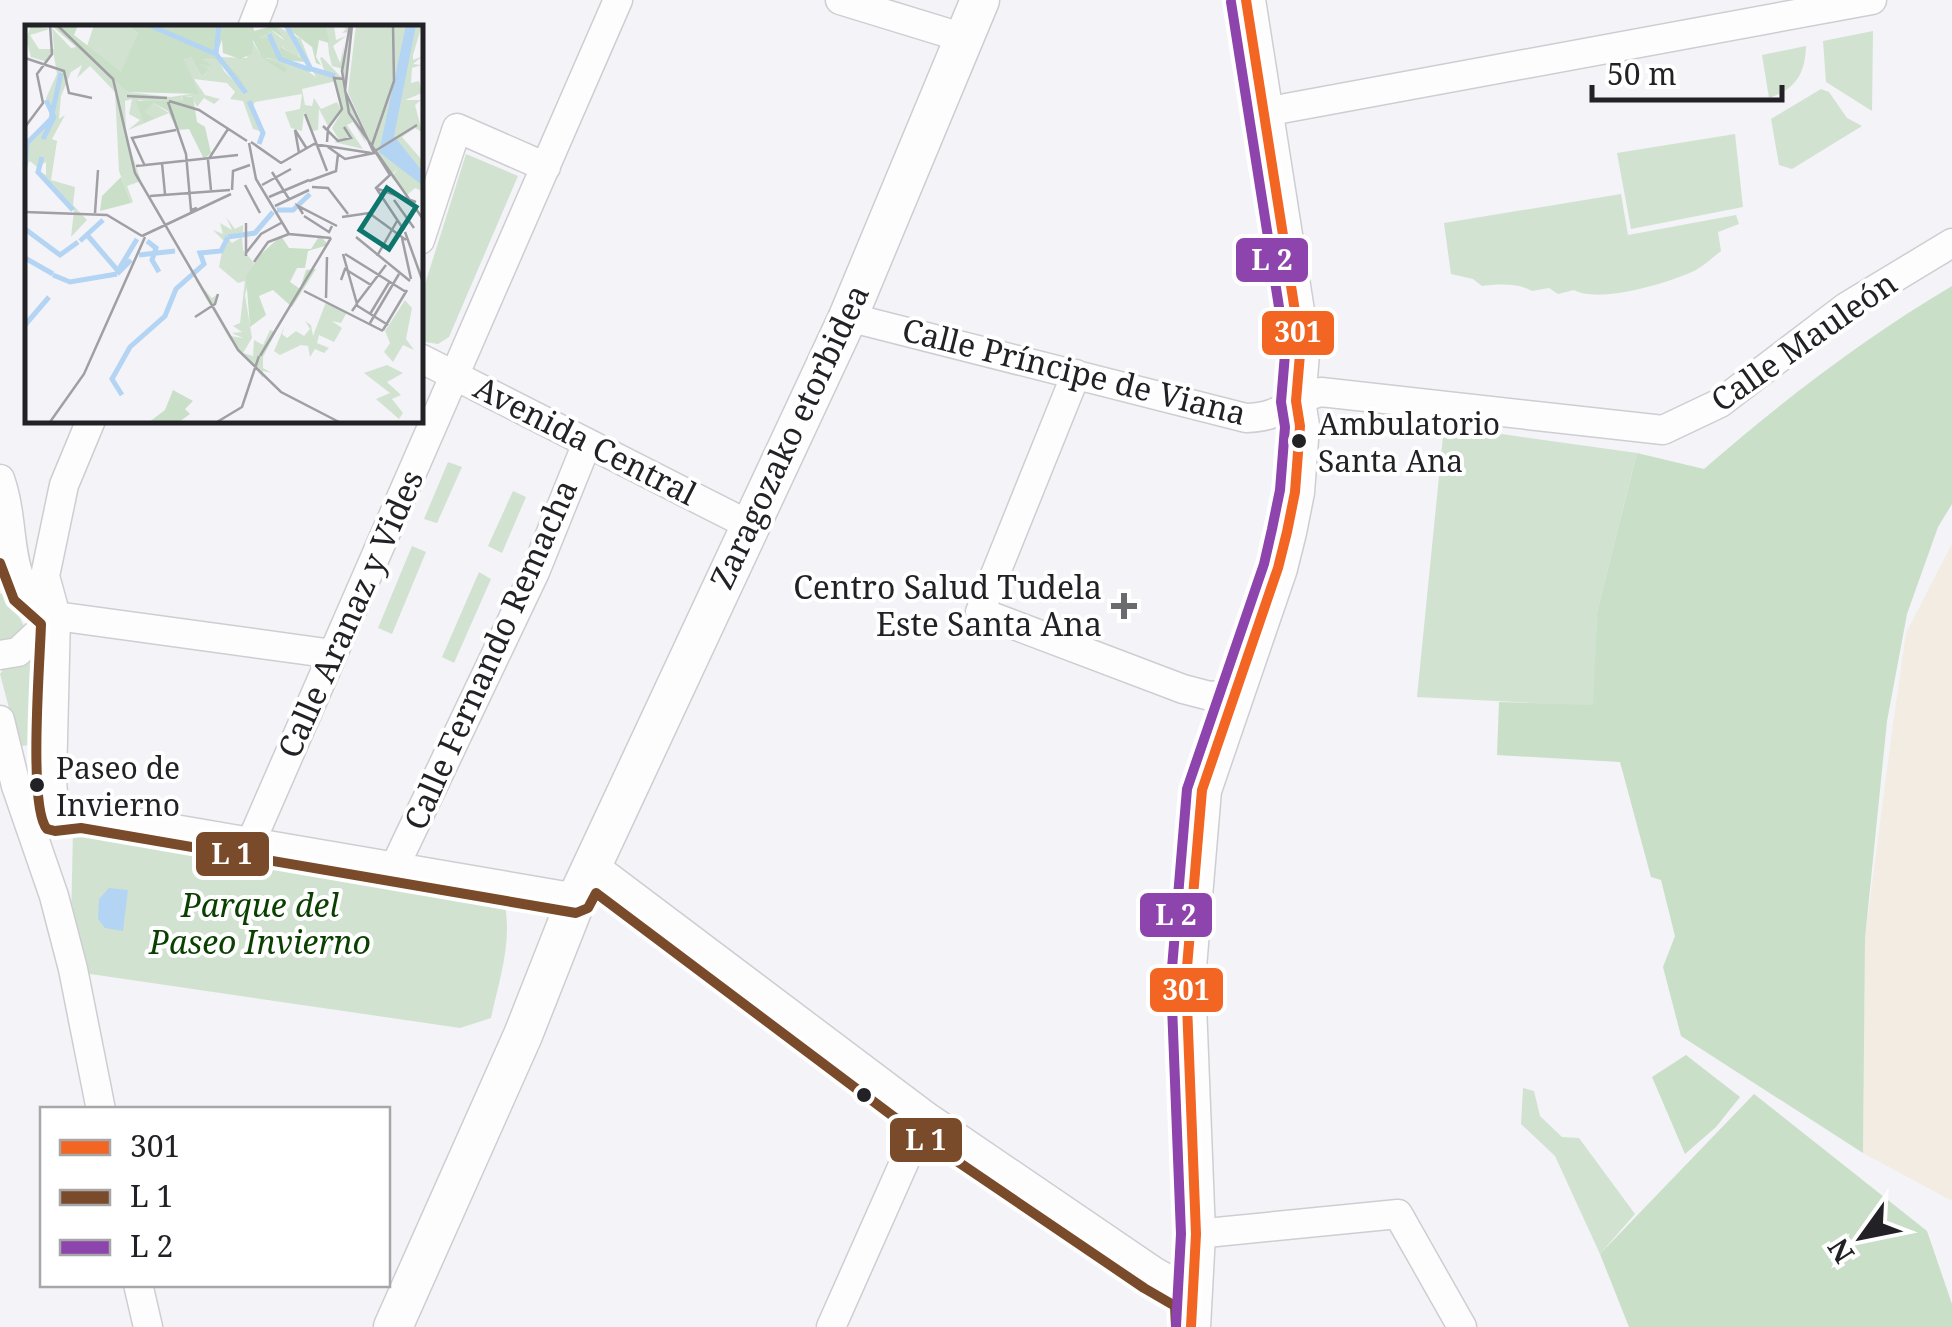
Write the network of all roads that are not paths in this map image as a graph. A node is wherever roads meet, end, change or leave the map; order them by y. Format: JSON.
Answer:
{"nodes":[{"id":1,"x":263,"y":0,"type":"edge"},
{"id":2,"x":618,"y":0,"type":"edge"},
{"id":3,"x":840,"y":0,"type":"edge"},
{"id":4,"x":980,"y":0,"type":"edge"},
{"id":5,"x":1246,"y":0,"type":"edge"},
{"id":6,"x":1872,"y":0,"type":"edge"},
{"id":7,"x":253,"y":25,"type":"edge"},
{"id":8,"x":964,"y":38,"type":"junction"},
{"id":9,"x":1263,"y":109,"type":"junction"},
{"id":10,"x":546,"y":167,"type":"junction"},
{"id":11,"x":422,"y":234,"type":"edge"},
{"id":12,"x":1952,"y":243,"type":"edge"},
{"id":13,"x":848,"y":317,"type":"junction"},
{"id":14,"x":422,"y":359,"type":"edge"},
{"id":15,"x":1076,"y":374,"type":"junction"},
{"id":16,"x":456,"y":376,"type":"junction"},
{"id":17,"x":1296,"y":401,"type":"junction"},
{"id":18,"x":90,"y":422,"type":"edge"},
{"id":19,"x":586,"y":443,"type":"junction"},
{"id":20,"x":0,"y":479,"type":"edge"},
{"id":21,"x":749,"y":525,"type":"junction"},
{"id":22,"x":56,"y":616,"type":"junction"},
{"id":23,"x":333,"y":654,"type":"junction"},
{"id":24,"x":0,"y":655,"type":"edge"},
{"id":25,"x":1234,"y":694,"type":"junction"},
{"id":26,"x":0,"y":720,"type":"edge"},
{"id":27,"x":44,"y":824,"type":"junction"},
{"id":28,"x":251,"y":842,"type":"junction"},
{"id":29,"x":394,"y":866,"type":"junction"},
{"id":30,"x":584,"y":884,"type":"junction"},
{"id":31,"x":100,"y":1107,"type":"edge"},
{"id":32,"x":923,"y":1120,"type":"junction"},
{"id":33,"x":1196,"y":1234,"type":"junction"},
{"id":34,"x":139,"y":1287,"type":"edge"},
{"id":35,"x":1191,"y":1312,"type":"edge"},
{"id":36,"x":148,"y":1327,"type":"edge"},
{"id":37,"x":394,"y":1327,"type":"edge"},
{"id":38,"x":831,"y":1327,"type":"edge"},
{"id":39,"x":1462,"y":1327,"type":"edge"}],
"edges":[{"from":1,"to":7,"type":"street"},
{"from":2,"to":10,"type":"street","name":"Calle Aranaz y Vides"},
{"from":3,"to":8,"type":"street"},
{"from":4,"to":8,"type":"street","name":"Zaragozako etorbidea"},
{"from":5,"to":9,"type":"street"},
{"from":6,"to":9,"type":"street"},
{"from":8,"to":13,"type":"street","name":"Zaragozako etorbidea"},
{"from":9,"to":17,"type":"street"},
{"from":10,"to":11,"type":"street"},
{"from":10,"to":16,"type":"street","name":"Calle Aranaz y Vides"},
{"from":12,"to":17,"type":"street","name":"Calle Mauleón"},
{"from":13,"to":15,"type":"street","name":"Calle Príncipe de Viana"},
{"from":13,"to":21,"type":"street","name":"Zaragozako etorbidea"},
{"from":14,"to":16,"type":"street","name":"Avenida Central"},
{"from":15,"to":17,"type":"street","name":"Calle Príncipe de Viana"},
{"from":15,"to":25,"type":"street"},
{"from":16,"to":19,"type":"street","name":"Avenida Central"},
{"from":16,"to":23,"type":"street","name":"Calle Aranaz y Vides"},
{"from":17,"to":25,"type":"street"},
{"from":18,"to":22,"type":"street"},
{"from":19,"to":21,"type":"street","name":"Avenida Central"},
{"from":19,"to":29,"type":"street","name":"Calle Fernando Remacha"},
{"from":20,"to":22,"type":"street"},
{"from":21,"to":30,"type":"street","name":"Zaragozako etorbidea"},
{"from":22,"to":23,"type":"street"},
{"from":22,"to":24,"type":"street"},
{"from":22,"to":27,"type":"street"},
{"from":23,"to":28,"type":"street","name":"Calle Aranaz y Vides"},
{"from":25,"to":33,"type":"street"},
{"from":26,"to":27,"type":"street"},
{"from":27,"to":28,"type":"street"},
{"from":27,"to":31,"type":"street"},
{"from":28,"to":29,"type":"street"},
{"from":29,"to":30,"type":"street"},
{"from":30,"to":32,"type":"street"},
{"from":30,"to":37,"type":"street","name":"Zaragozako etorbidea"},
{"from":32,"to":35,"type":"street"},
{"from":32,"to":38,"type":"street"},
{"from":33,"to":35,"type":"street"},
{"from":33,"to":39,"type":"street"},
{"from":34,"to":36,"type":"street"}]}
